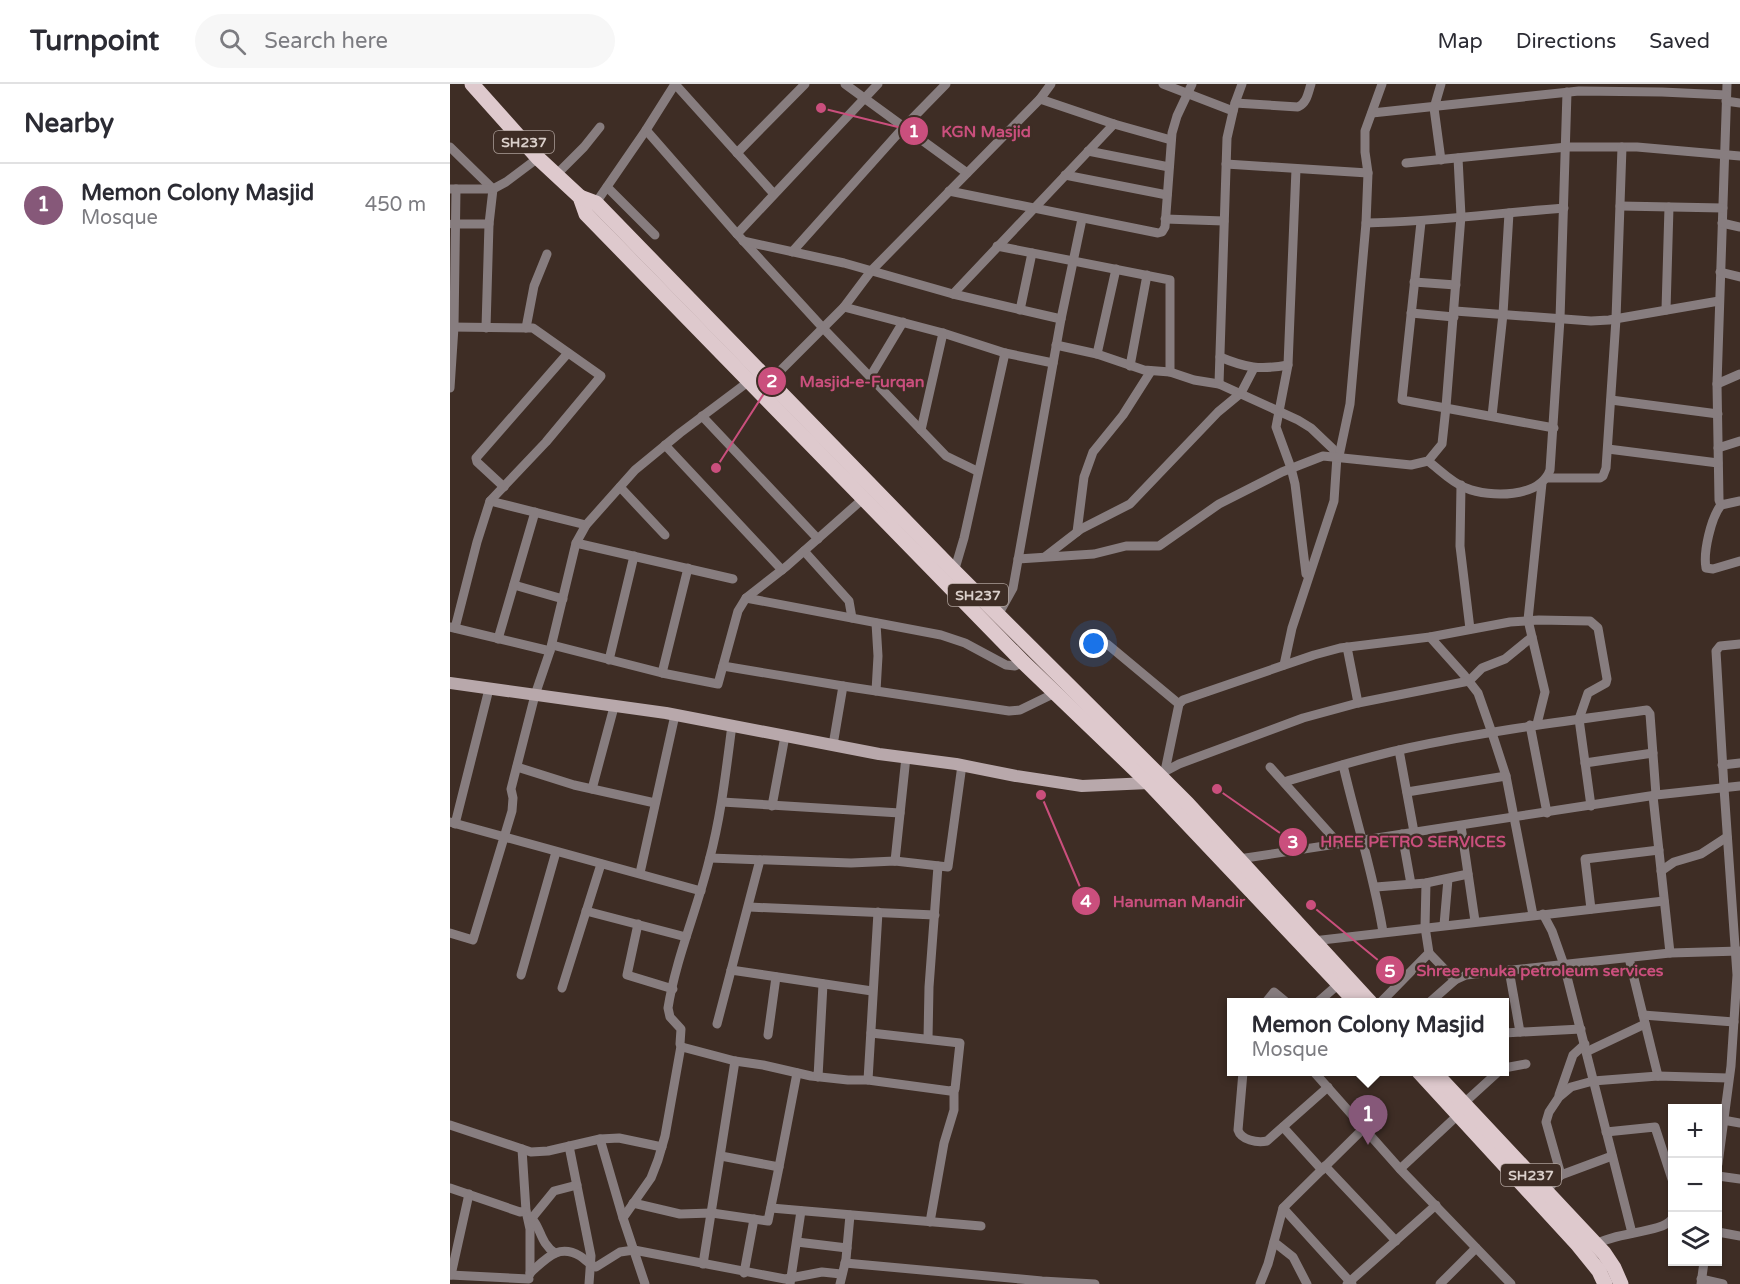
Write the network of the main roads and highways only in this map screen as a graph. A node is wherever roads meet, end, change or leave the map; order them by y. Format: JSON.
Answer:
{"nodes":[{"id":1,"x":472,"y":84,"type":"edge"},
{"id":2,"x":949,"y":577,"type":"junction"},
{"id":3,"x":1158,"y":776,"type":"junction"},
{"id":4,"x":1343,"y":980,"type":"junction"},
{"id":5,"x":1354,"y":998,"type":"edge"},
{"id":6,"x":1365,"y":998,"type":"edge"},
{"id":7,"x":1425,"y":1076,"type":"edge"},
{"id":8,"x":1438,"y":1076,"type":"edge"},
{"id":9,"x":1461,"y":1109,"type":"junction"},
{"id":10,"x":1614,"y":1281,"type":"edge"}],
"edges":[{"from":1,"to":2,"type":"main road","number":"SH237"},
{"from":2,"to":3,"type":"main road","number":"SH237"},
{"from":2,"to":3,"type":"main road","number":"SH237"},
{"from":3,"to":4,"type":"main road","number":"SH237"},
{"from":3,"to":4,"type":"main road","number":"SH237"},
{"from":4,"to":5,"type":"main road","number":"SH237"},
{"from":4,"to":6,"type":"main road","number":"SH237"},
{"from":7,"to":9,"type":"main road","number":"SH237"},
{"from":8,"to":9,"type":"main road","number":"SH237"},
{"from":9,"to":10,"type":"main road","number":"SH237"},
{"from":9,"to":10,"type":"main road","number":"SH237"}]}
